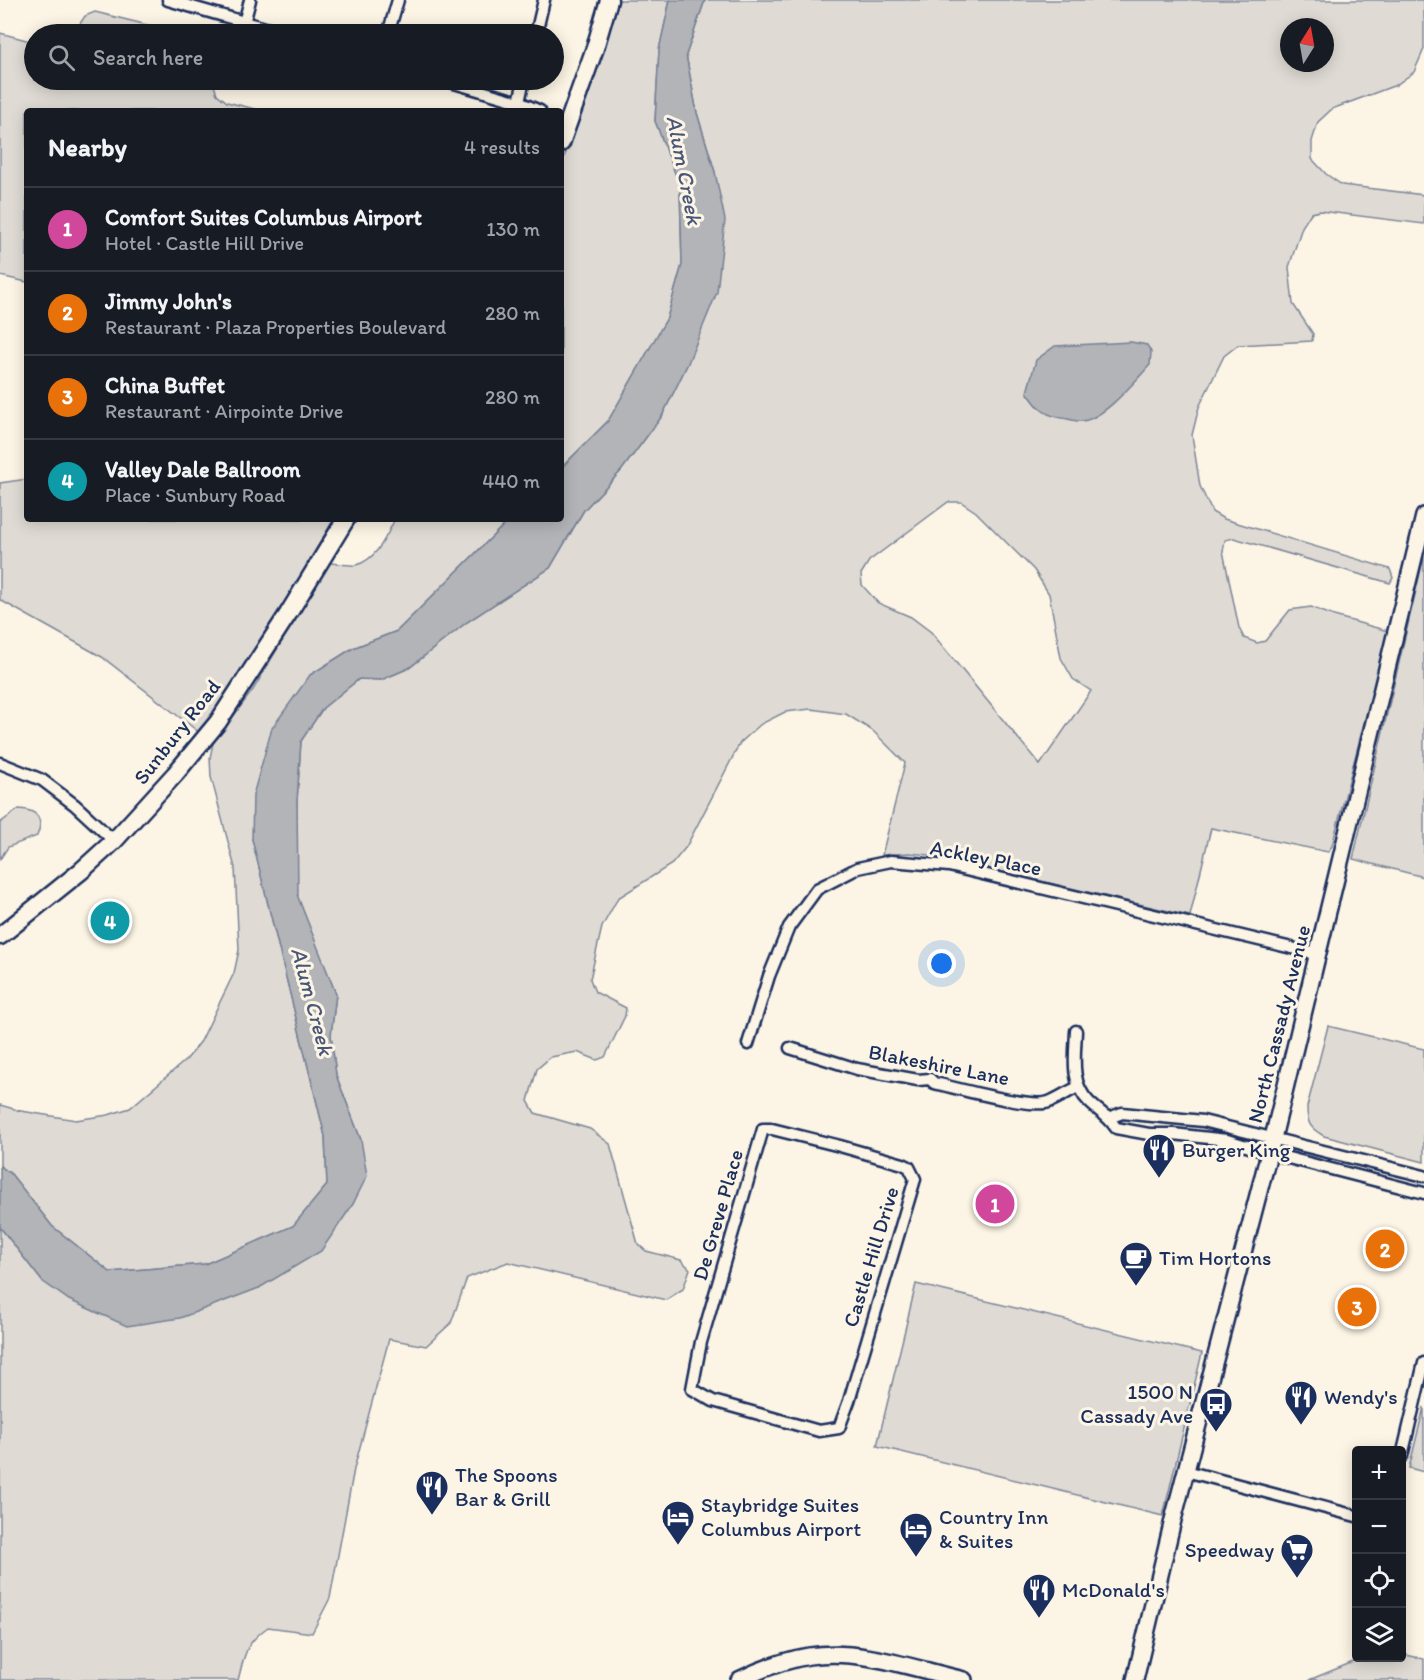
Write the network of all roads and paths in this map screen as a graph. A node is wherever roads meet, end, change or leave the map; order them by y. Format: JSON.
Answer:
{"nodes":[{"id":1,"x":168,"y":0,"type":"edge"},
{"id":2,"x":250,"y":0,"type":"edge"},
{"id":3,"x":398,"y":0,"type":"edge"},
{"id":4,"x":544,"y":0,"type":"edge"},
{"id":5,"x":609,"y":0,"type":"edge"},
{"id":6,"x":244,"y":23,"type":"junction"},
{"id":7,"x":248,"y":24,"type":"edge"},
{"id":8,"x":391,"y":24,"type":"edge"},
{"id":9,"x":538,"y":24,"type":"edge"},
{"id":10,"x":478,"y":90,"type":"edge"},
{"id":11,"x":522,"y":90,"type":"edge"},
{"id":12,"x":519,"y":102,"type":"junction"},
{"id":13,"x":533,"y":108,"type":"edge"},
{"id":14,"x":565,"y":121,"type":"edge"},
{"id":15,"x":1424,"y":516,"type":"edge"},
{"id":16,"x":344,"y":522,"type":"edge"},
{"id":17,"x":0,"y":763,"type":"edge"},
{"id":18,"x":114,"y":841,"type":"junction"},
{"id":19,"x":0,"y":936,"type":"edge"},
{"id":20,"x":1317,"y":954,"type":"junction"},
{"id":21,"x":1076,"y":1031,"type":"dead end"},
{"id":22,"x":748,"y":1044,"type":"dead end"},
{"id":23,"x":790,"y":1048,"type":"dead end"},
{"id":24,"x":1078,"y":1086,"type":"junction"},
{"id":25,"x":1109,"y":1118,"type":"junction"},
{"id":26,"x":1273,"y":1138,"type":"junction"},
{"id":27,"x":840,"y":1146,"type":"joint"},
{"id":28,"x":1269,"y":1153,"type":"junction"},
{"id":29,"x":1424,"y":1176,"type":"edge"},
{"id":30,"x":1424,"y":1193,"type":"edge"},
{"id":31,"x":1424,"y":1363,"type":"edge"},
{"id":32,"x":839,"y":1428,"type":"joint"},
{"id":33,"x":1403,"y":1446,"type":"edge"},
{"id":34,"x":1186,"y":1470,"type":"junction"},
{"id":35,"x":1352,"y":1515,"type":"edge"},
{"id":36,"x":739,"y":1680,"type":"edge"},
{"id":37,"x":964,"y":1680,"type":"edge"},
{"id":38,"x":1135,"y":1680,"type":"edge"}],
"edges":[{"from":1,"to":6,"type":"street"},
{"from":2,"to":6,"type":"street"},
{"from":3,"to":8,"type":"street"},
{"from":4,"to":9,"type":"street"},
{"from":5,"to":14,"type":"main road"},
{"from":6,"to":7,"type":"street"},
{"from":10,"to":12,"type":"street"},
{"from":11,"to":12,"type":"street"},
{"from":12,"to":13,"type":"street"},
{"from":15,"to":20,"type":"main road","name":"North Cassady Avenue"},
{"from":16,"to":18,"type":"main road","name":"Sunbury Road"},
{"from":17,"to":18,"type":"street"},
{"from":18,"to":19,"type":"main road","name":"Sunbury Road"},
{"from":20,"to":22,"type":"street","name":"Ackley Place"},
{"from":20,"to":26,"type":"main road","name":"North Cassady Avenue"},
{"from":21,"to":24,"type":"street"},
{"from":23,"to":24,"type":"street","name":"Blakeshire Lane"},
{"from":24,"to":25,"type":"street"},
{"from":25,"to":26,"type":"street"},
{"from":25,"to":28,"type":"street"},
{"from":26,"to":28,"type":"main road","name":"North Cassady Avenue"},
{"from":26,"to":29,"type":"street"},
{"from":27,"to":32,"type":"street","name":"Castle Hill Drive"},
{"from":27,"to":32,"type":"street","name":"De Greve Place"},
{"from":28,"to":30,"type":"street"},
{"from":28,"to":34,"type":"main road","name":"North Cassady Avenue"},
{"from":31,"to":33,"type":"street"},
{"from":34,"to":35,"type":"street"},
{"from":34,"to":38,"type":"main road","name":"North Cassady Avenue"},
{"from":36,"to":37,"type":"main road"}]}
